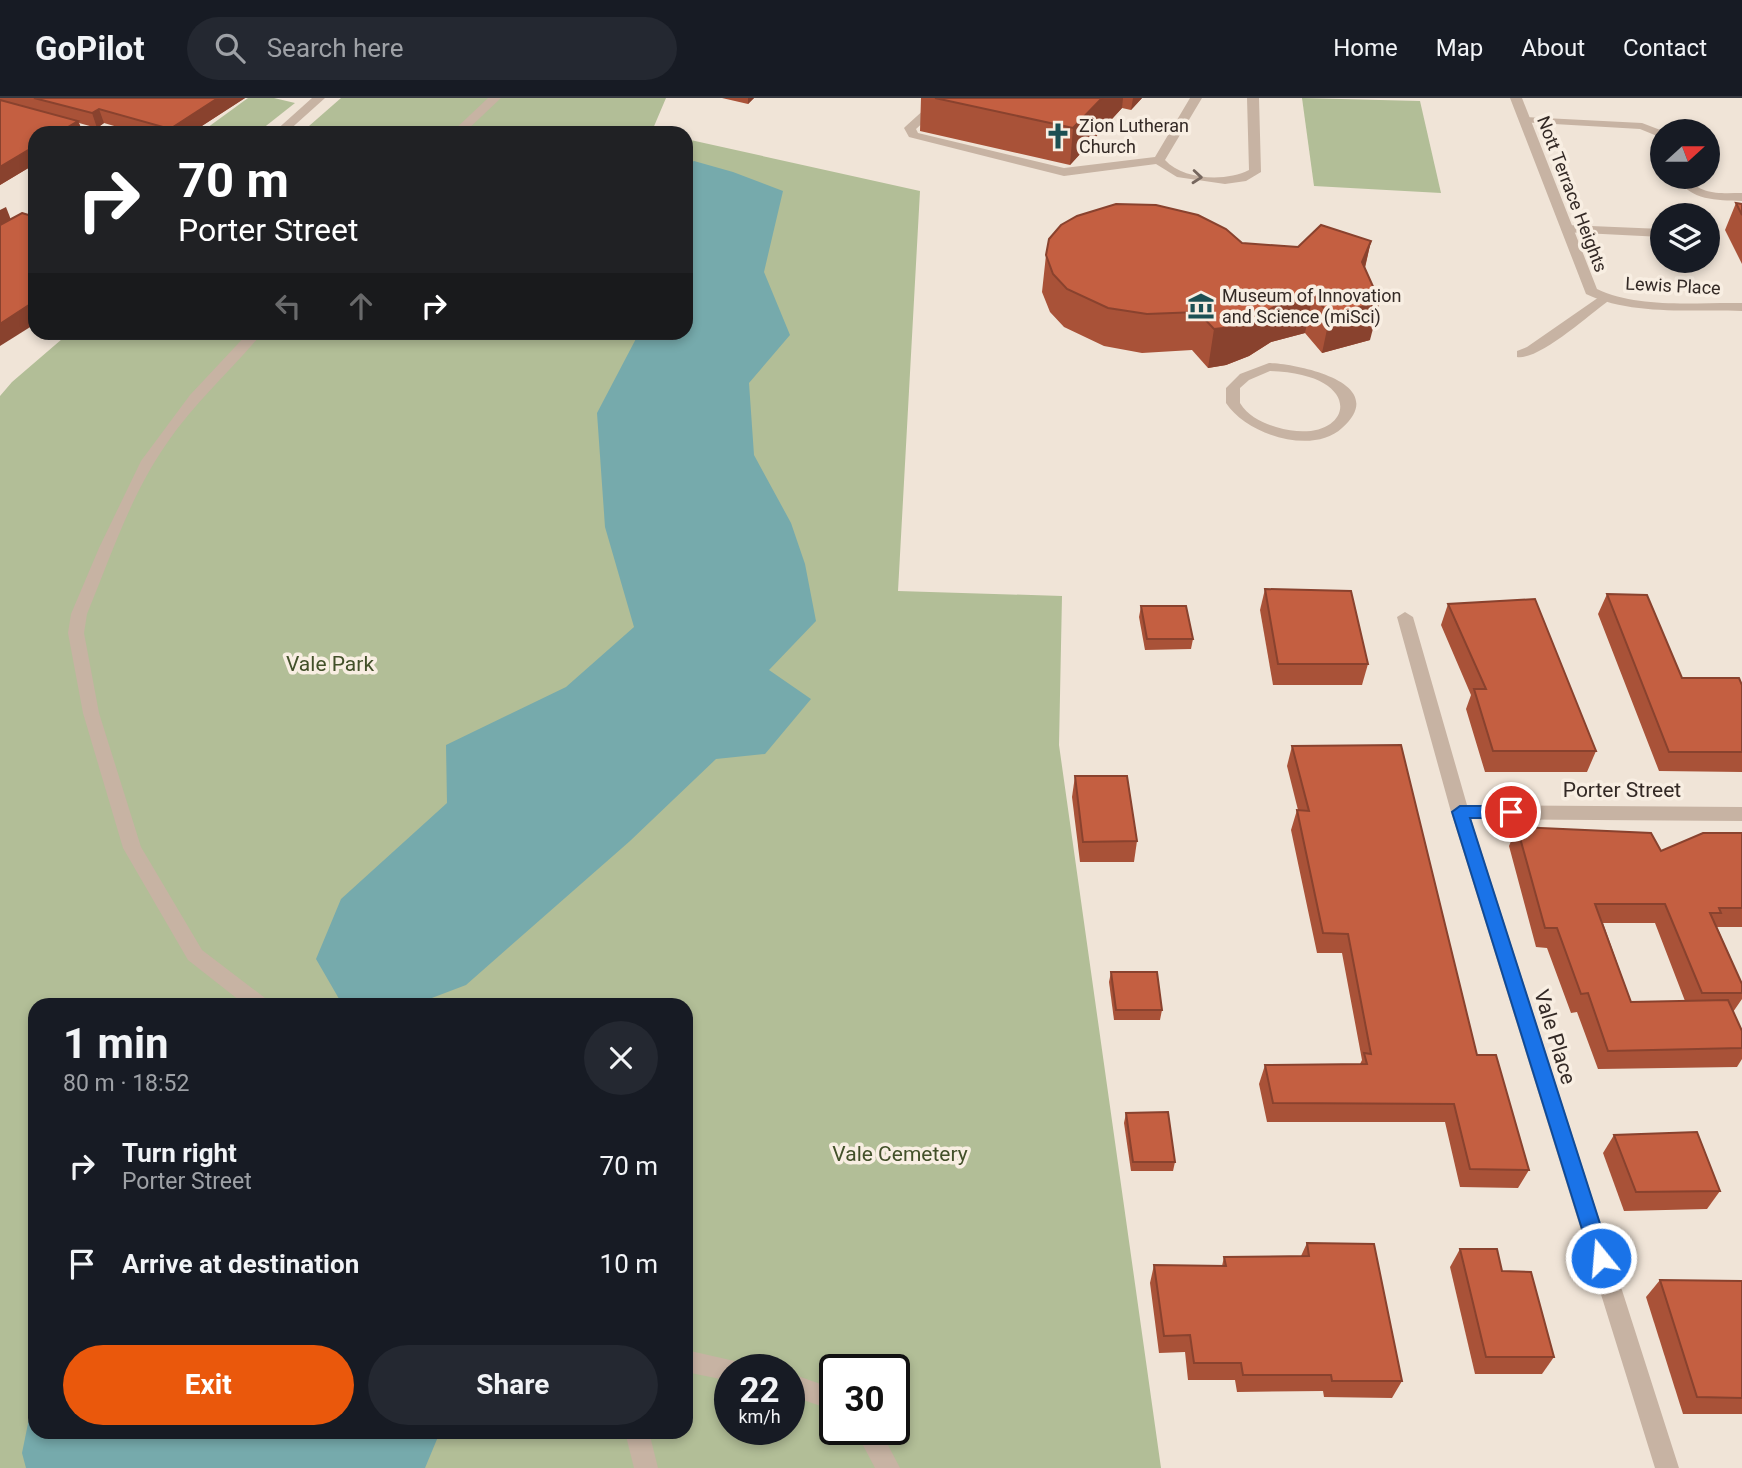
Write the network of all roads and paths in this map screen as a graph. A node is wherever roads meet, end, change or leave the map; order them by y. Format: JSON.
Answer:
{"nodes":[{"id":1,"x":320,"y":98,"type":"edge"},
{"id":2,"x":495,"y":98,"type":"edge"},
{"id":3,"x":944,"y":98,"type":"edge"},
{"id":4,"x":1196,"y":98,"type":"edge"},
{"id":5,"x":1252,"y":98,"type":"edge"},
{"id":6,"x":1516,"y":98,"type":"edge"},
{"id":7,"x":48,"y":120,"type":"edge"},
{"id":8,"x":1525,"y":120,"type":"junction"},
{"id":9,"x":70,"y":126,"type":"edge"},
{"id":10,"x":287,"y":126,"type":"edge"},
{"id":11,"x":465,"y":126,"type":"edge"},
{"id":12,"x":1650,"y":128,"type":"edge"},
{"id":13,"x":1159,"y":160,"type":"junction"},
{"id":14,"x":1691,"y":189,"type":"edge"},
{"id":15,"x":1742,"y":197,"type":"edge"},
{"id":16,"x":1567,"y":229,"type":"junction"},
{"id":17,"x":1650,"y":232,"type":"edge"},
{"id":18,"x":1602,"y":299,"type":"junction"},
{"id":19,"x":1742,"y":307,"type":"edge"},
{"id":20,"x":249,"y":340,"type":"edge"},
{"id":21,"x":1522,"y":354,"type":"dead end"},
{"id":22,"x":1269,"y":367,"type":"joint"},
{"id":23,"x":1405,"y":617,"type":"dead end"},
{"id":24,"x":1460,"y":812,"type":"junction"},
{"id":25,"x":1742,"y":814,"type":"edge"},
{"id":26,"x":250,"y":998,"type":"edge"},
{"id":27,"x":693,"y":1362,"type":"edge"},
{"id":28,"x":714,"y":1367,"type":"edge"},
{"id":29,"x":639,"y":1439,"type":"edge"},
{"id":30,"x":875,"y":1445,"type":"edge"},
{"id":31,"x":646,"y":1468,"type":"edge"},
{"id":32,"x":888,"y":1468,"type":"edge"},
{"id":33,"x":1667,"y":1468,"type":"edge"}],
"edges":[{"from":1,"to":10,"type":"street"},
{"from":2,"to":11,"type":"street"},
{"from":3,"to":13,"type":"street"},
{"from":4,"to":13,"type":"street"},
{"from":13,"to":5,"type":"street","one_way":true},
{"from":6,"to":8,"type":"street","name":"Nott Terrace Heights"},
{"from":7,"to":9,"type":"street"},
{"from":8,"to":12,"type":"street"},
{"from":8,"to":16,"type":"street","name":"Nott Terrace Heights"},
{"from":14,"to":15,"type":"street"},
{"from":16,"to":17,"type":"street"},
{"from":16,"to":18,"type":"street","name":"Nott Terrace Heights"},
{"from":18,"to":19,"type":"street","name":"Lewis Place"},
{"from":18,"to":21,"type":"street"},
{"from":20,"to":26,"type":"street"},
{"from":22,"to":22,"type":"street"},
{"from":23,"to":24,"type":"street","name":"Vale Place"},
{"from":24,"to":25,"type":"street","name":"Porter Street"},
{"from":24,"to":33,"type":"street","name":"Vale Place"},
{"from":27,"to":28,"type":"street"},
{"from":29,"to":31,"type":"street"},
{"from":30,"to":32,"type":"street"}]}
